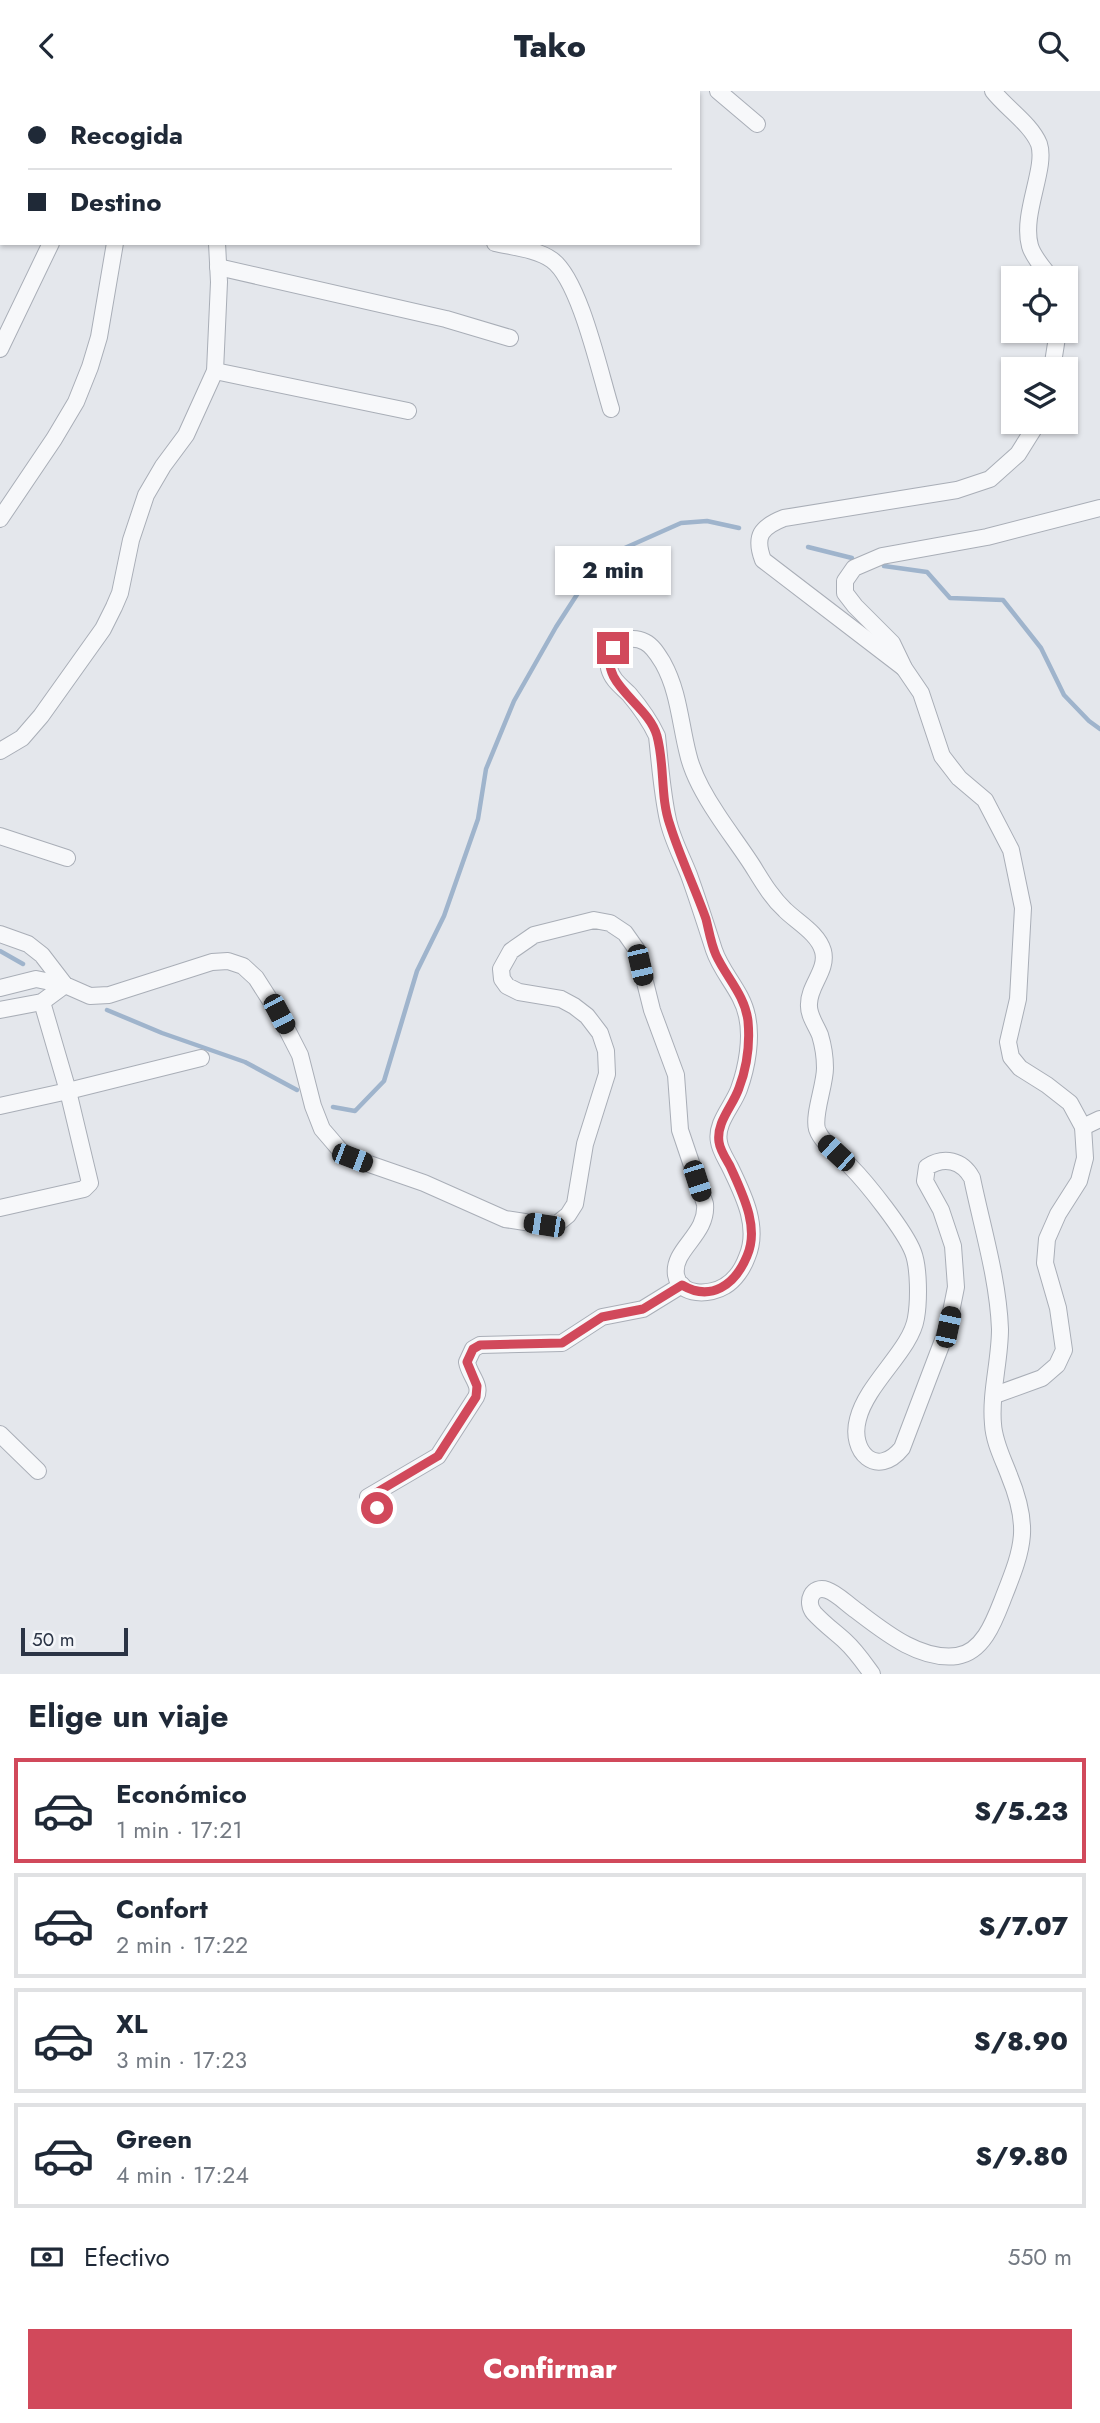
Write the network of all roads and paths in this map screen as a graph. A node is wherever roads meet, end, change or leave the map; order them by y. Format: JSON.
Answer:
{"nodes":[{"id":1,"x":718,"y":91,"type":"edge"},
{"id":2,"x":993,"y":91,"type":"edge"},
{"id":3,"x":757,"y":124,"type":"dead end"},
{"id":4,"x":50,"y":245,"type":"edge"},
{"id":5,"x":115,"y":245,"type":"edge"},
{"id":6,"x":217,"y":245,"type":"edge"},
{"id":7,"x":503,"y":245,"type":"edge"},
{"id":8,"x":1043,"y":266,"type":"edge"},
{"id":9,"x":218,"y":267,"type":"junction"},
{"id":10,"x":510,"y":338,"type":"dead end"},
{"id":11,"x":0,"y":349,"type":"edge"},
{"id":12,"x":215,"y":371,"type":"junction"},
{"id":13,"x":611,"y":409,"type":"dead end"},
{"id":14,"x":408,"y":411,"type":"dead end"},
{"id":15,"x":1030,"y":434,"type":"edge"},
{"id":16,"x":1100,"y":508,"type":"edge"},
{"id":17,"x":0,"y":519,"type":"edge"},
{"id":18,"x":904,"y":668,"type":"junction"},
{"id":19,"x":0,"y":751,"type":"edge"},
{"id":20,"x":0,"y":836,"type":"edge"},
{"id":21,"x":67,"y":858,"type":"dead end"},
{"id":22,"x":0,"y":934,"type":"edge"},
{"id":23,"x":65,"y":985,"type":"junction"},
{"id":24,"x":0,"y":988,"type":"edge"},
{"id":25,"x":42,"y":1002,"type":"junction"},
{"id":26,"x":0,"y":1010,"type":"edge"},
{"id":27,"x":201,"y":1058,"type":"dead end"},
{"id":28,"x":68,"y":1091,"type":"junction"},
{"id":29,"x":0,"y":1105,"type":"edge"},
{"id":30,"x":1100,"y":1119,"type":"edge"},
{"id":31,"x":1083,"y":1126,"type":"junction"},
{"id":32,"x":0,"y":1208,"type":"edge"},
{"id":33,"x":682,"y":1285,"type":"junction"},
{"id":34,"x":995,"y":1395,"type":"junction"},
{"id":35,"x":0,"y":1434,"type":"edge"},
{"id":36,"x":38,"y":1471,"type":"dead end"},
{"id":37,"x":377,"y":1508,"type":"dead end"},
{"id":38,"x":872,"y":1674,"type":"edge"}],
"edges":[{"from":1,"to":3,"type":"street"},
{"from":2,"to":8,"type":"street"},
{"from":4,"to":11,"type":"street"},
{"from":5,"to":17,"type":"street"},
{"from":6,"to":9,"type":"street"},
{"from":7,"to":13,"type":"street"},
{"from":9,"to":10,"type":"street"},
{"from":9,"to":12,"type":"street"},
{"from":12,"to":14,"type":"street"},
{"from":12,"to":19,"type":"street"},
{"from":15,"to":18,"type":"street"},
{"from":16,"to":18,"type":"street"},
{"from":18,"to":31,"type":"street"},
{"from":20,"to":21,"type":"street"},
{"from":22,"to":23,"type":"street"},
{"from":23,"to":24,"type":"street"},
{"from":23,"to":25,"type":"street"},
{"from":23,"to":33,"type":"street"},
{"from":25,"to":26,"type":"street"},
{"from":25,"to":28,"type":"street"},
{"from":27,"to":28,"type":"street"},
{"from":28,"to":29,"type":"street"},
{"from":28,"to":32,"type":"street"},
{"from":30,"to":31,"type":"street"},
{"from":31,"to":34,"type":"street"},
{"from":33,"to":34,"type":"street"},
{"from":33,"to":37,"type":"street"},
{"from":34,"to":38,"type":"street"},
{"from":35,"to":36,"type":"street"}]}
